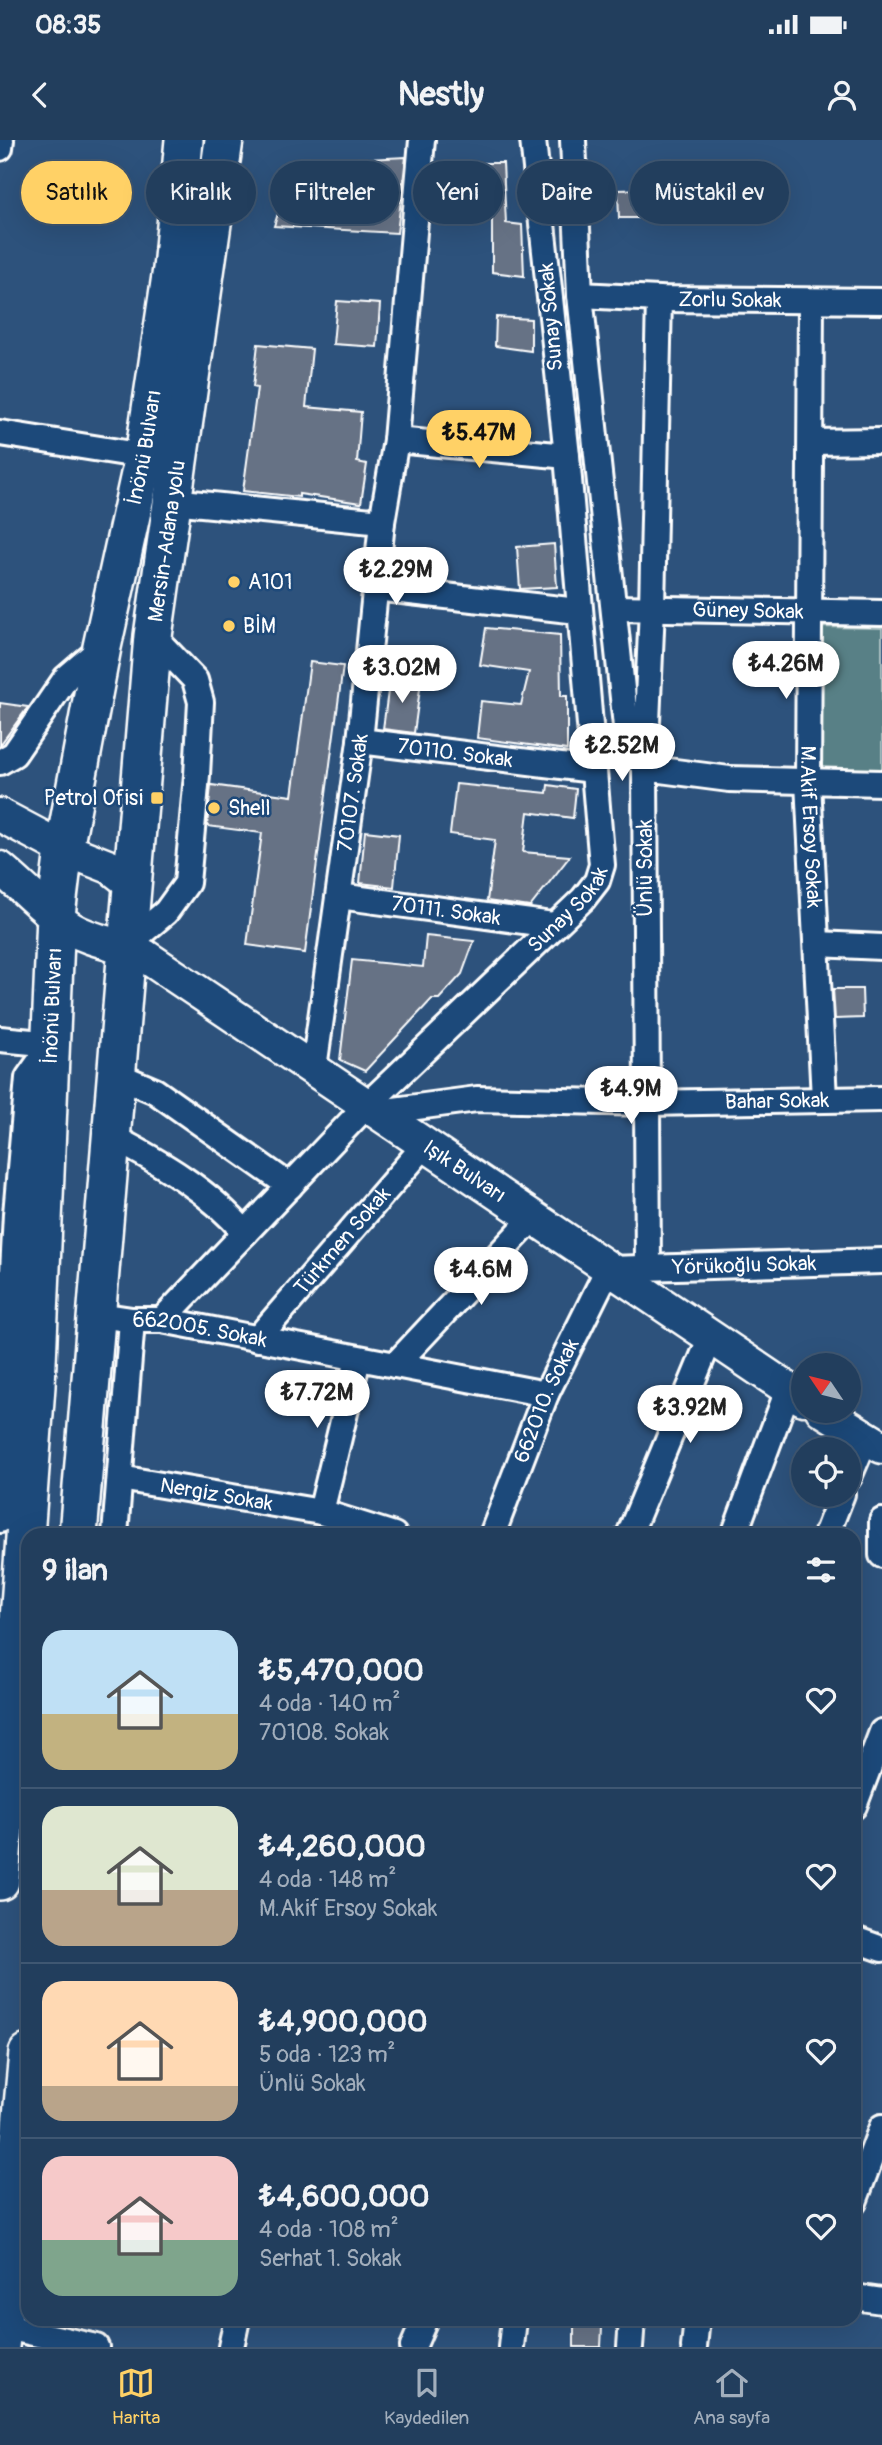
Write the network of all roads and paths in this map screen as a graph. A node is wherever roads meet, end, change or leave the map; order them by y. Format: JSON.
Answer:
{"nodes":[{"id":1,"x":1,"y":140,"type":"edge"},
{"id":2,"x":184,"y":140,"type":"edge"},
{"id":3,"x":224,"y":140,"type":"edge"},
{"id":4,"x":422,"y":140,"type":"edge"},
{"id":5,"x":533,"y":140,"type":"edge"},
{"id":6,"x":573,"y":140,"type":"edge"},
{"id":7,"x":0,"y":148,"type":"edge"},
{"id":8,"x":580,"y":295,"type":"junction"},
{"id":9,"x":659,"y":299,"type":"junction"},
{"id":10,"x":882,"y":301,"type":"edge"},
{"id":11,"x":811,"y":302,"type":"junction"},
{"id":12,"x":0,"y":433,"type":"edge"},
{"id":13,"x":396,"y":440,"type":"junction"},
{"id":14,"x":882,"y":441,"type":"edge"},
{"id":15,"x":811,"y":442,"type":"junction"},
{"id":16,"x":144,"y":456,"type":"junction"},
{"id":17,"x":567,"y":456,"type":"junction"},
{"id":18,"x":172,"y":501,"type":"junction"},
{"id":19,"x":383,"y":522,"type":"junction"},
{"id":20,"x":375,"y":588,"type":"junction"},
{"id":21,"x":652,"y":607,"type":"junction"},
{"id":22,"x":615,"y":608,"type":"junction"},
{"id":23,"x":578,"y":611,"type":"junction"},
{"id":24,"x":882,"y":613,"type":"edge"},
{"id":25,"x":809,"y":614,"type":"junction"},
{"id":26,"x":153,"y":636,"type":"junction"},
{"id":27,"x":102,"y":647,"type":"junction"},
{"id":28,"x":360,"y":741,"type":"junction"},
{"id":29,"x":0,"y":762,"type":"edge"},
{"id":30,"x":645,"y":768,"type":"junction"},
{"id":31,"x":593,"y":771,"type":"junction"},
{"id":32,"x":808,"y":782,"type":"junction"},
{"id":33,"x":882,"y":783,"type":"edge"},
{"id":34,"x":0,"y":815,"type":"edge"},
{"id":35,"x":64,"y":849,"type":"junction"},
{"id":36,"x":0,"y":867,"type":"edge"},
{"id":37,"x":133,"y":885,"type":"junction"},
{"id":38,"x":339,"y":896,"type":"junction"},
{"id":39,"x":57,"y":915,"type":"junction"},
{"id":40,"x":553,"y":925,"type":"junction"},
{"id":41,"x":817,"y":944,"type":"junction"},
{"id":42,"x":127,"y":945,"type":"junction"},
{"id":43,"x":882,"y":947,"type":"edge"},
{"id":44,"x":0,"y":1039,"type":"edge"},
{"id":45,"x":53,"y":1044,"type":"junction"},
{"id":46,"x":314,"y":1068,"type":"junction"},
{"id":47,"x":115,"y":1074,"type":"junction"},
{"id":48,"x":824,"y":1098,"type":"junction"},
{"id":49,"x":882,"y":1099,"type":"edge"},
{"id":50,"x":646,"y":1103,"type":"junction"},
{"id":51,"x":373,"y":1109,"type":"junction"},
{"id":52,"x":112,"y":1136,"type":"junction"},
{"id":53,"x":425,"y":1145,"type":"junction"},
{"id":54,"x":290,"y":1186,"type":"junction"},
{"id":55,"x":8,"y":1213,"type":"edge"},
{"id":56,"x":533,"y":1218,"type":"junction"},
{"id":57,"x":245,"y":1233,"type":"junction"},
{"id":58,"x":882,"y":1261,"type":"edge"},
{"id":59,"x":648,"y":1268,"type":"junction"},
{"id":60,"x":608,"y":1269,"type":"junction"},
{"id":61,"x":115,"y":1318,"type":"junction"},
{"id":62,"x":162,"y":1320,"type":"junction"},
{"id":63,"x":257,"y":1339,"type":"junction"},
{"id":64,"x":710,"y":1339,"type":"junction"},
{"id":65,"x":358,"y":1359,"type":"junction"},
{"id":66,"x":5,"y":1364,"type":"edge"},
{"id":67,"x":395,"y":1365,"type":"junction"},
{"id":68,"x":791,"y":1392,"type":"edge"},
{"id":69,"x":546,"y":1394,"type":"junction"},
{"id":70,"x":791,"y":1406,"type":"edge"},
{"id":71,"x":843,"y":1423,"type":"edge"},
{"id":72,"x":874,"y":1442,"type":"edge"},
{"id":73,"x":861,"y":1461,"type":"edge"},
{"id":74,"x":120,"y":1478,"type":"junction"},
{"id":75,"x":837,"y":1507,"type":"edge"},
{"id":76,"x":321,"y":1513,"type":"junction"},
{"id":77,"x":0,"y":1520,"type":"edge"},
{"id":78,"x":882,"y":1521,"type":"edge"},
{"id":79,"x":26,"y":1528,"type":"edge"},
{"id":80,"x":79,"y":1528,"type":"edge"},
{"id":81,"x":116,"y":1528,"type":"edge"},
{"id":82,"x":371,"y":1528,"type":"edge"},
{"id":83,"x":495,"y":1528,"type":"edge"},
{"id":84,"x":632,"y":1528,"type":"edge"},
{"id":85,"x":737,"y":1528,"type":"edge"},
{"id":86,"x":829,"y":1528,"type":"edge"},
{"id":87,"x":882,"y":1555,"type":"edge"},
{"id":88,"x":21,"y":1592,"type":"edge"},
{"id":89,"x":882,"y":1732,"type":"edge"},
{"id":90,"x":861,"y":1788,"type":"edge"},
{"id":91,"x":0,"y":1881,"type":"edge"},
{"id":92,"x":861,"y":1942,"type":"edge"},
{"id":93,"x":882,"y":1949,"type":"edge"},
{"id":94,"x":882,"y":2127,"type":"edge"},
{"id":95,"x":861,"y":2183,"type":"edge"},
{"id":96,"x":21,"y":2207,"type":"edge"},
{"id":97,"x":18,"y":2273,"type":"edge"},
{"id":98,"x":861,"y":2298,"type":"edge"},
{"id":99,"x":882,"y":2301,"type":"edge"},
{"id":100,"x":236,"y":2326,"type":"edge"},
{"id":101,"x":422,"y":2326,"type":"edge"},
{"id":102,"x":513,"y":2326,"type":"edge"},
{"id":103,"x":632,"y":2326,"type":"edge"},
{"id":104,"x":696,"y":2326,"type":"edge"},
{"id":105,"x":1,"y":2336,"type":"edge"},
{"id":106,"x":47,"y":2342,"type":"edge"},
{"id":107,"x":96,"y":2347,"type":"edge"},
{"id":108,"x":231,"y":2347,"type":"edge"},
{"id":109,"x":413,"y":2347,"type":"edge"},
{"id":110,"x":511,"y":2347,"type":"edge"},
{"id":111,"x":630,"y":2347,"type":"edge"},
{"id":112,"x":694,"y":2347,"type":"edge"}],
"edges":[{"from":1,"to":7,"type":"street"},
{"from":2,"to":16,"type":"highway","name":"İnönü Bulvarı"},
{"from":3,"to":18,"type":"highway","name":"Mersin-Adana yolu"},
{"from":4,"to":13,"type":"street","name":"70107. Sokak"},
{"from":5,"to":17,"type":"street","name":"Sunay Sokak"},
{"from":6,"to":8,"type":"street","name":"Sunay Sokak"},
{"from":8,"to":9,"type":"street","name":"Zorlu Sokak"},
{"from":8,"to":22,"type":"street","name":"Sunay Sokak"},
{"from":9,"to":11,"type":"street","name":"Zorlu Sokak"},
{"from":9,"to":21,"type":"street","name":"Ünlü Sokak"},
{"from":10,"to":11,"type":"street","name":"Zorlu Sokak"},
{"from":11,"to":15,"type":"street","name":"M.Akif Ersoy Sokak"},
{"from":12,"to":16,"type":"street"},
{"from":13,"to":17,"type":"street"},
{"from":13,"to":19,"type":"street","name":"70107. Sokak"},
{"from":14,"to":15,"type":"street"},
{"from":15,"to":25,"type":"street","name":"M.Akif Ersoy Sokak"},
{"from":16,"to":27,"type":"highway","name":"İnönü Bulvarı"},
{"from":17,"to":23,"type":"street","name":"Sunay Sokak"},
{"from":18,"to":19,"type":"street"},
{"from":18,"to":26,"type":"highway","name":"Mersin-Adana yolu"},
{"from":19,"to":20,"type":"street","name":"70107. Sokak"},
{"from":20,"to":23,"type":"street"},
{"from":20,"to":28,"type":"street","name":"70107. Sokak"},
{"from":21,"to":22,"type":"street","name":"Güney Sokak"},
{"from":21,"to":25,"type":"street","name":"Güney Sokak"},
{"from":21,"to":30,"type":"street","name":"Ünlü Sokak"},
{"from":22,"to":30,"type":"street","name":"Sunay Sokak"},
{"from":23,"to":31,"type":"street","name":"Sunay Sokak"},
{"from":24,"to":25,"type":"street","name":"Güney Sokak"},
{"from":25,"to":32,"type":"street","name":"M.Akif Ersoy Sokak"},
{"from":26,"to":37,"type":"highway","name":"Mersin-Adana yolu"},
{"from":26,"to":42,"type":"street"},
{"from":27,"to":29,"type":"street"},
{"from":27,"to":35,"type":"highway","name":"İnönü Bulvarı"},
{"from":28,"to":31,"type":"street","name":"70110. Sokak"},
{"from":28,"to":38,"type":"street","name":"70107. Sokak"},
{"from":30,"to":32,"type":"street"},
{"from":30,"to":50,"type":"street","name":"Ünlü Sokak"},
{"from":31,"to":40,"type":"street","name":"Sunay Sokak"},
{"from":32,"to":33,"type":"street"},
{"from":32,"to":41,"type":"street","name":"M.Akif Ersoy Sokak"},
{"from":34,"to":35,"type":"main road"},
{"from":35,"to":37,"type":"main road"},
{"from":35,"to":39,"type":"highway","name":"İnönü Bulvarı"},
{"from":36,"to":39,"type":"main road"},
{"from":37,"to":42,"type":"highway","name":"Mersin-Adana yolu"},
{"from":38,"to":40,"type":"street","name":"70111. Sokak"},
{"from":38,"to":46,"type":"street","name":"70107. Sokak"},
{"from":39,"to":42,"type":"main road"},
{"from":39,"to":45,"type":"highway","name":"İnönü Bulvarı"},
{"from":40,"to":51,"type":"street","name":"Sunay Sokak"},
{"from":41,"to":43,"type":"street"},
{"from":41,"to":48,"type":"street","name":"M.Akif Ersoy Sokak"},
{"from":42,"to":46,"type":"main road","name":"Işık Bulvarı"},
{"from":42,"to":47,"type":"highway"},
{"from":44,"to":45,"type":"street"},
{"from":45,"to":55,"type":"street"},
{"from":45,"to":79,"type":"highway","name":"İnönü Bulvarı"},
{"from":46,"to":51,"type":"main road","name":"Işık Bulvarı"},
{"from":47,"to":52,"type":"highway"},
{"from":47,"to":54,"type":"street"},
{"from":48,"to":49,"type":"street","name":"Bahar Sokak"},
{"from":48,"to":50,"type":"street","name":"Bahar Sokak"},
{"from":50,"to":51,"type":"street","name":"Bahar Sokak"},
{"from":50,"to":59,"type":"street","name":"Ünlü Sokak"},
{"from":51,"to":53,"type":"main road","name":"Işık Bulvarı"},
{"from":51,"to":54,"type":"street","name":"Sunay Sokak"},
{"from":52,"to":57,"type":"street"},
{"from":52,"to":61,"type":"highway"},
{"from":53,"to":56,"type":"main road","name":"Işık Bulvarı"},
{"from":53,"to":63,"type":"street","name":"Türkmen Sokak"},
{"from":54,"to":57,"type":"street","name":"Sunay Sokak"},
{"from":55,"to":66,"type":"street"},
{"from":56,"to":60,"type":"main road","name":"Işık Bulvarı"},
{"from":56,"to":67,"type":"street"},
{"from":57,"to":62,"type":"street","name":"Sunay Sokak"},
{"from":58,"to":59,"type":"street","name":"Yörükoğlu Sokak"},
{"from":59,"to":60,"type":"street","name":"Yörükoğlu Sokak"},
{"from":60,"to":64,"type":"main road","name":"Işık Bulvarı"},
{"from":60,"to":69,"type":"street","name":"662010. Sokak"},
{"from":61,"to":62,"type":"street","name":"662005. Sokak"},
{"from":61,"to":74,"type":"street"},
{"from":61,"to":80,"type":"highway"},
{"from":62,"to":63,"type":"street","name":"662005. Sokak"},
{"from":63,"to":65,"type":"street","name":"662005. Sokak"},
{"from":64,"to":68,"type":"main road","name":"Işık Bulvarı"},
{"from":64,"to":84,"type":"street"},
{"from":65,"to":67,"type":"street","name":"662005. Sokak"},
{"from":65,"to":76,"type":"street"},
{"from":66,"to":77,"type":"street"},
{"from":67,"to":69,"type":"street","name":"662005. Sokak"},
{"from":69,"to":83,"type":"street","name":"662010. Sokak"},
{"from":70,"to":85,"type":"street"},
{"from":71,"to":72,"type":"main road"},
{"from":72,"to":73,"type":"street"},
{"from":74,"to":76,"type":"street","name":"Nergiz Sokak"},
{"from":74,"to":81,"type":"street"},
{"from":75,"to":86,"type":"street"},
{"from":76,"to":82,"type":"street","name":"Nergiz Sokak"},
{"from":78,"to":87,"type":"street"},
{"from":88,"to":91,"type":"highway","name":"İnönü Bulvarı"},
{"from":89,"to":90,"type":"street"},
{"from":92,"to":93,"type":"street"},
{"from":94,"to":95,"type":"street"},
{"from":96,"to":97,"type":"highway"},
{"from":97,"to":105,"type":"highway"},
{"from":98,"to":99,"type":"street"},
{"from":100,"to":108,"type":"street"},
{"from":101,"to":109,"type":"street"},
{"from":102,"to":110,"type":"street"},
{"from":103,"to":111,"type":"street"},
{"from":104,"to":112,"type":"street"},
{"from":105,"to":106,"type":"street"},
{"from":106,"to":107,"type":"street"}]}
